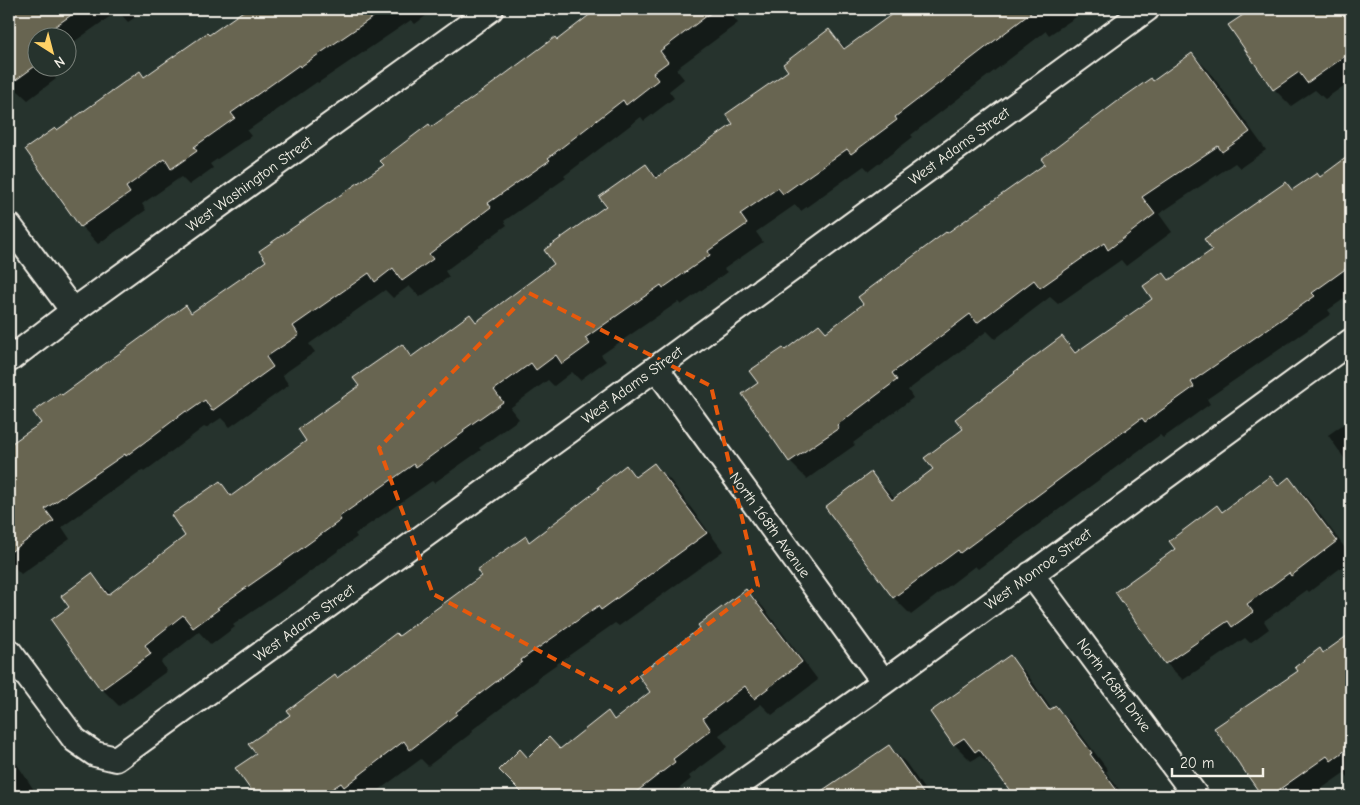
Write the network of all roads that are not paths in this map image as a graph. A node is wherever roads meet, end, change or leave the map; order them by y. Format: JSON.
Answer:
{"nodes":[{"id":1,"x":490,"y":9,"type":"edge"},
{"id":2,"x":1147,"y":9,"type":"edge"},
{"id":3,"x":9,"y":225,"type":"edge"},
{"id":4,"x":72,"y":311,"type":"junction"},
{"id":5,"x":1351,"y":340,"type":"edge"},
{"id":6,"x":9,"y":360,"type":"edge"},
{"id":7,"x":656,"y":368,"type":"junction"},
{"id":8,"x":1031,"y":574,"type":"junction"},
{"id":9,"x":9,"y":651,"type":"edge"},
{"id":10,"x":884,"y":682,"type":"junction"},
{"id":11,"x":723,"y":796,"type":"edge"},
{"id":12,"x":1196,"y":796,"type":"edge"}],
"edges":[{"from":1,"to":4,"type":"street","name":"West Washington Street"},
{"from":2,"to":7,"type":"street","name":"West Adams Street"},
{"from":3,"to":4,"type":"street"},
{"from":4,"to":6,"type":"street","name":"West Washington Street"},
{"from":5,"to":8,"type":"street","name":"West Monroe Street"},
{"from":7,"to":9,"type":"street","name":"West Adams Street"},
{"from":7,"to":10,"type":"street","name":"North 168th Avenue"},
{"from":8,"to":10,"type":"street","name":"West Monroe Street"},
{"from":8,"to":12,"type":"street","name":"North 168th Drive"},
{"from":10,"to":11,"type":"street","name":"West Monroe Street"}]}
